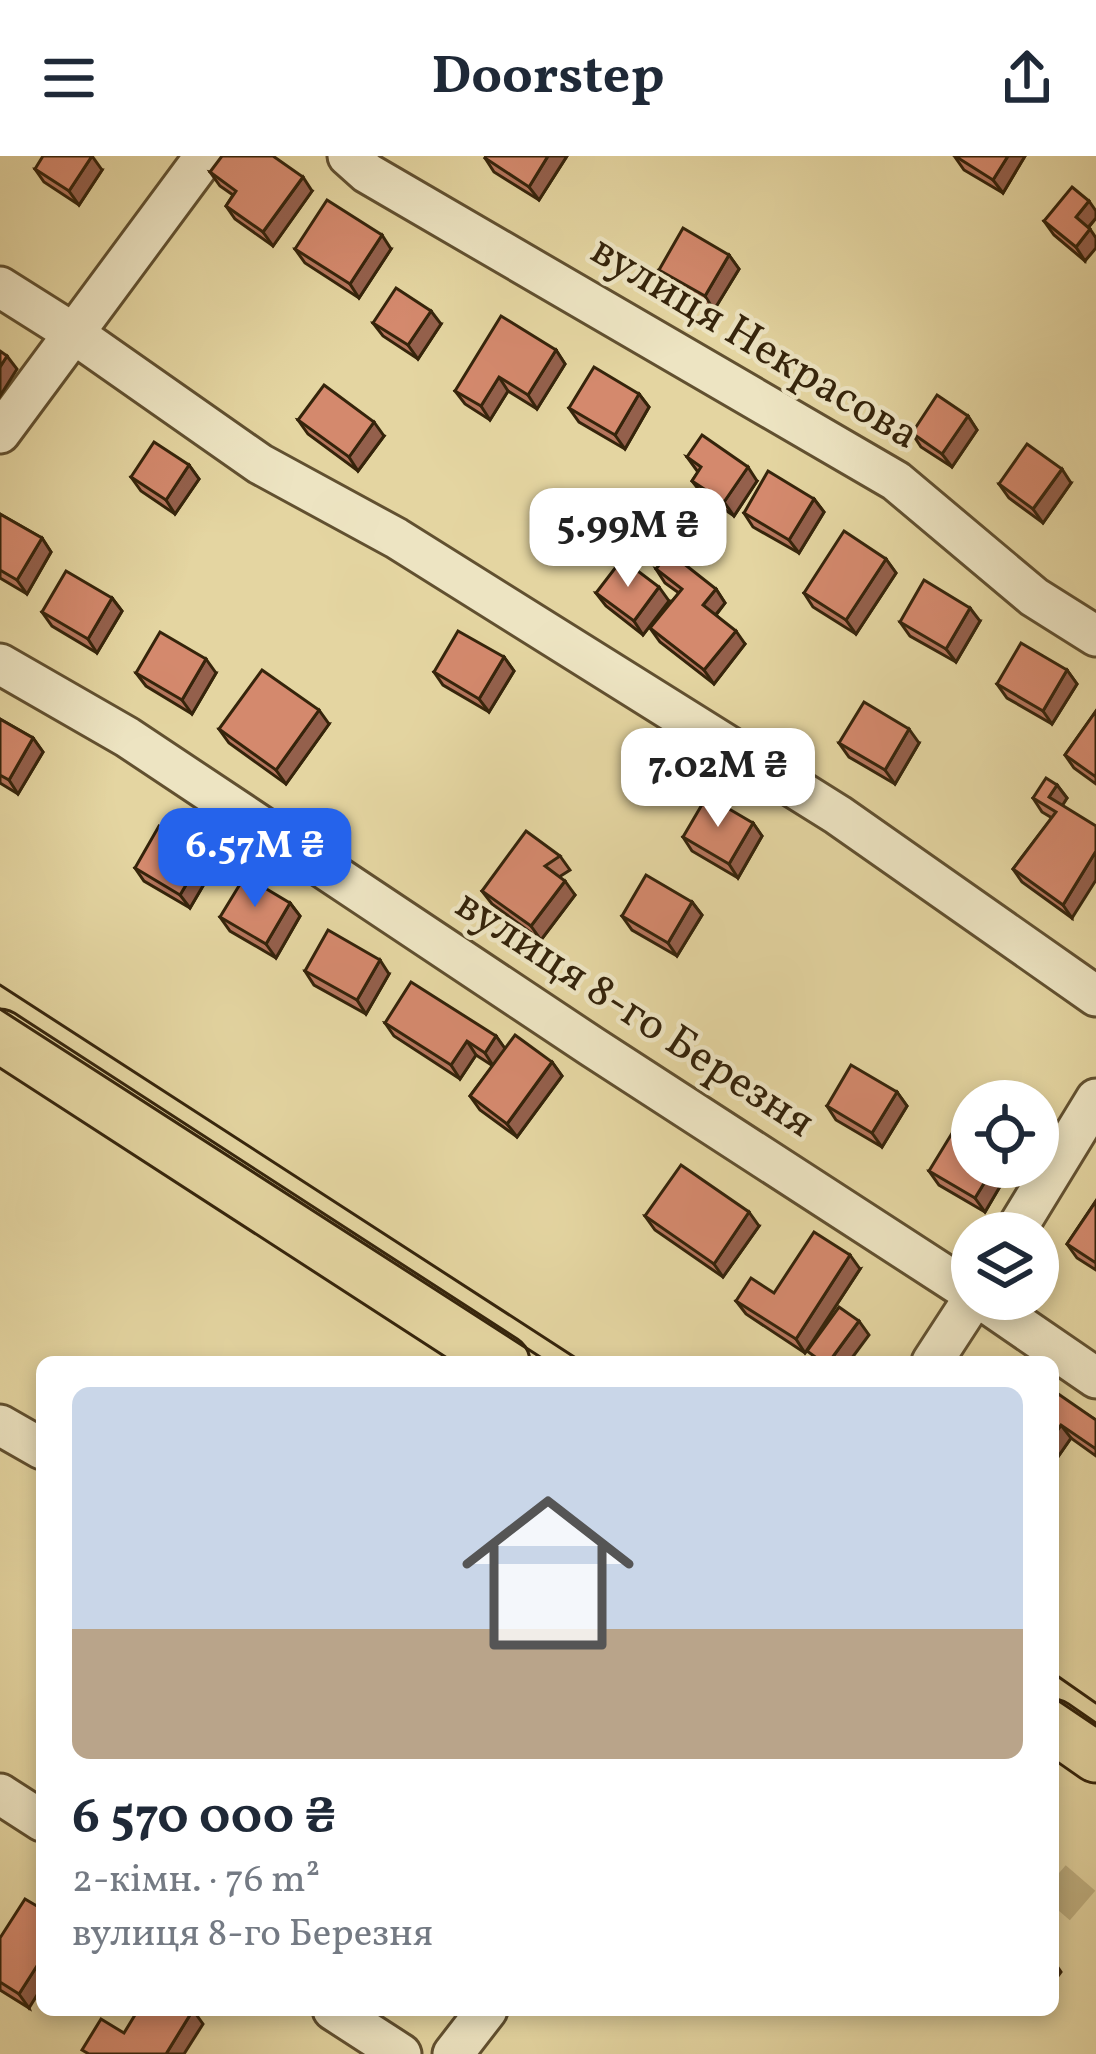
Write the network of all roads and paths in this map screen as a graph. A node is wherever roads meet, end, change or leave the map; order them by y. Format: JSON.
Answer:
{"nodes":[{"id":1,"x":205,"y":156,"type":"edge"},
{"id":2,"x":348,"y":156,"type":"edge"},
{"id":3,"x":0,"y":287,"type":"edge"},
{"id":4,"x":73,"y":333,"type":"junction"},
{"id":5,"x":0,"y":433,"type":"edge"},
{"id":6,"x":1096,"y":636,"type":"edge"},
{"id":7,"x":0,"y":664,"type":"edge"},
{"id":8,"x":1096,"y":996,"type":"edge"},
{"id":9,"x":0,"y":1036,"type":"edge"},
{"id":10,"x":1096,"y":1099,"type":"edge"},
{"id":11,"x":1026,"y":1212,"type":"edge"},
{"id":12,"x":951,"y":1281,"type":"edge"},
{"id":13,"x":960,"y":1320,"type":"edge"},
{"id":14,"x":1009,"y":1320,"type":"edge"},
{"id":15,"x":494,"y":1356,"type":"edge"},
{"id":16,"x":936,"y":1356,"type":"edge"},
{"id":17,"x":1096,"y":1378,"type":"edge"},
{"id":18,"x":0,"y":1425,"type":"edge"},
{"id":19,"x":36,"y":1446,"type":"edge"},
{"id":20,"x":1059,"y":1730,"type":"edge"},
{"id":21,"x":1096,"y":1756,"type":"edge"},
{"id":22,"x":0,"y":1794,"type":"edge"},
{"id":23,"x":36,"y":1817,"type":"edge"},
{"id":24,"x":342,"y":2016,"type":"edge"},
{"id":25,"x":482,"y":2016,"type":"edge"},
{"id":26,"x":401,"y":2054,"type":"edge"},
{"id":27,"x":453,"y":2054,"type":"edge"}],
"edges":[{"from":1,"to":4,"type":"street"},
{"from":2,"to":6,"type":"street","name":"вулиця Некрасова"},
{"from":3,"to":4,"type":"street"},
{"from":4,"to":5,"type":"street"},
{"from":4,"to":8,"type":"street"},
{"from":7,"to":12,"type":"street","name":"вулиця 8-го Березня"},
{"from":9,"to":15,"type":"main road"},
{"from":10,"to":11,"type":"street"},
{"from":13,"to":16,"type":"street"},
{"from":14,"to":17,"type":"street","name":"вулиця 8-го Березня"},
{"from":18,"to":19,"type":"street"},
{"from":20,"to":21,"type":"main road"},
{"from":22,"to":23,"type":"street"},
{"from":24,"to":26,"type":"street"},
{"from":25,"to":27,"type":"street"}]}
